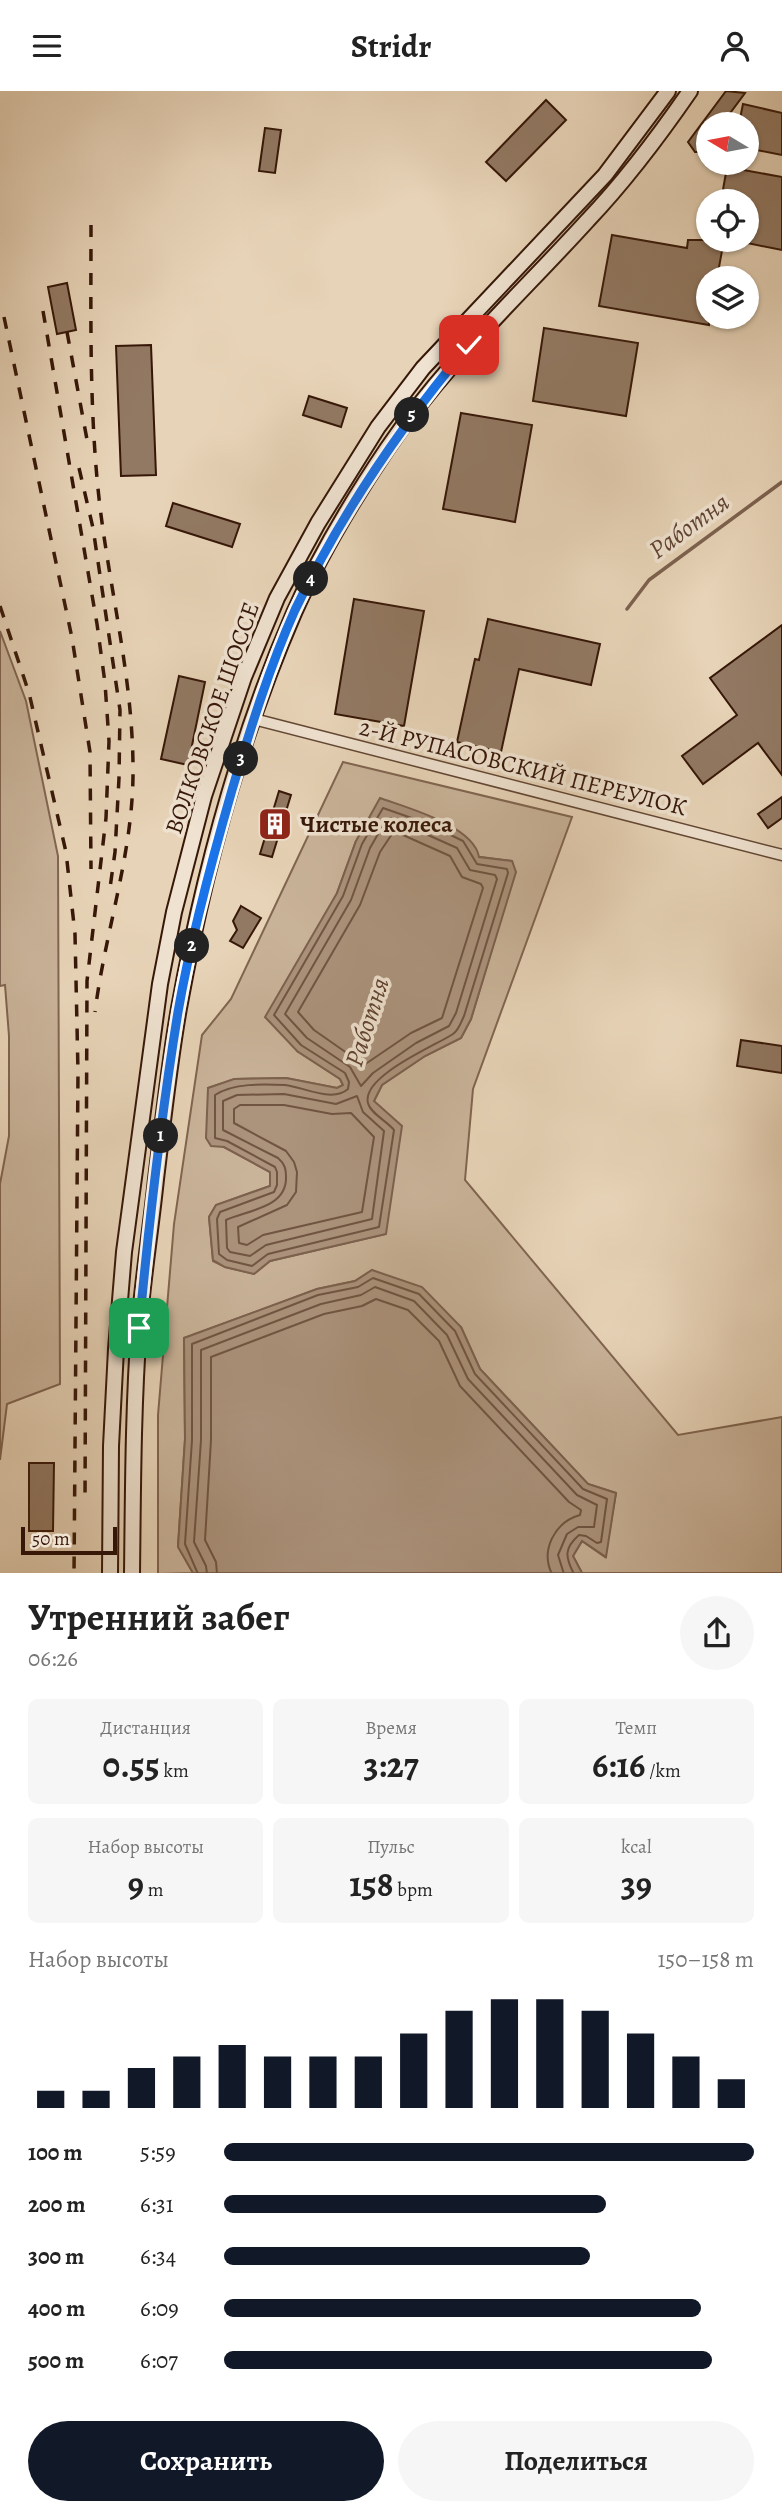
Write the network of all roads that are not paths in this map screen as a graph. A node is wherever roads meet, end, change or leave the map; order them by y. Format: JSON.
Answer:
{"nodes":[{"id":1,"x":668,"y":91,"type":"edge"},
{"id":2,"x":690,"y":91,"type":"edge"},
{"id":3,"x":254,"y":719,"type":"junction"},
{"id":4,"x":782,"y":855,"type":"edge"},
{"id":5,"x":110,"y":1573,"type":"edge"},
{"id":6,"x":132,"y":1573,"type":"edge"}],
"edges":[{"from":1,"to":5,"type":"main road","name":"ВОЛКОВСКОЕ ШОССЕ"},
{"from":2,"to":3,"type":"main road","name":"ВОЛКОВСКОЕ ШОССЕ"},
{"from":3,"to":4,"type":"street","name":"2-Й РУПАСОВСКИЙ ПЕРЕУЛОК"},
{"from":3,"to":6,"type":"main road","name":"ВОЛКОВСКОЕ ШОССЕ"}]}
